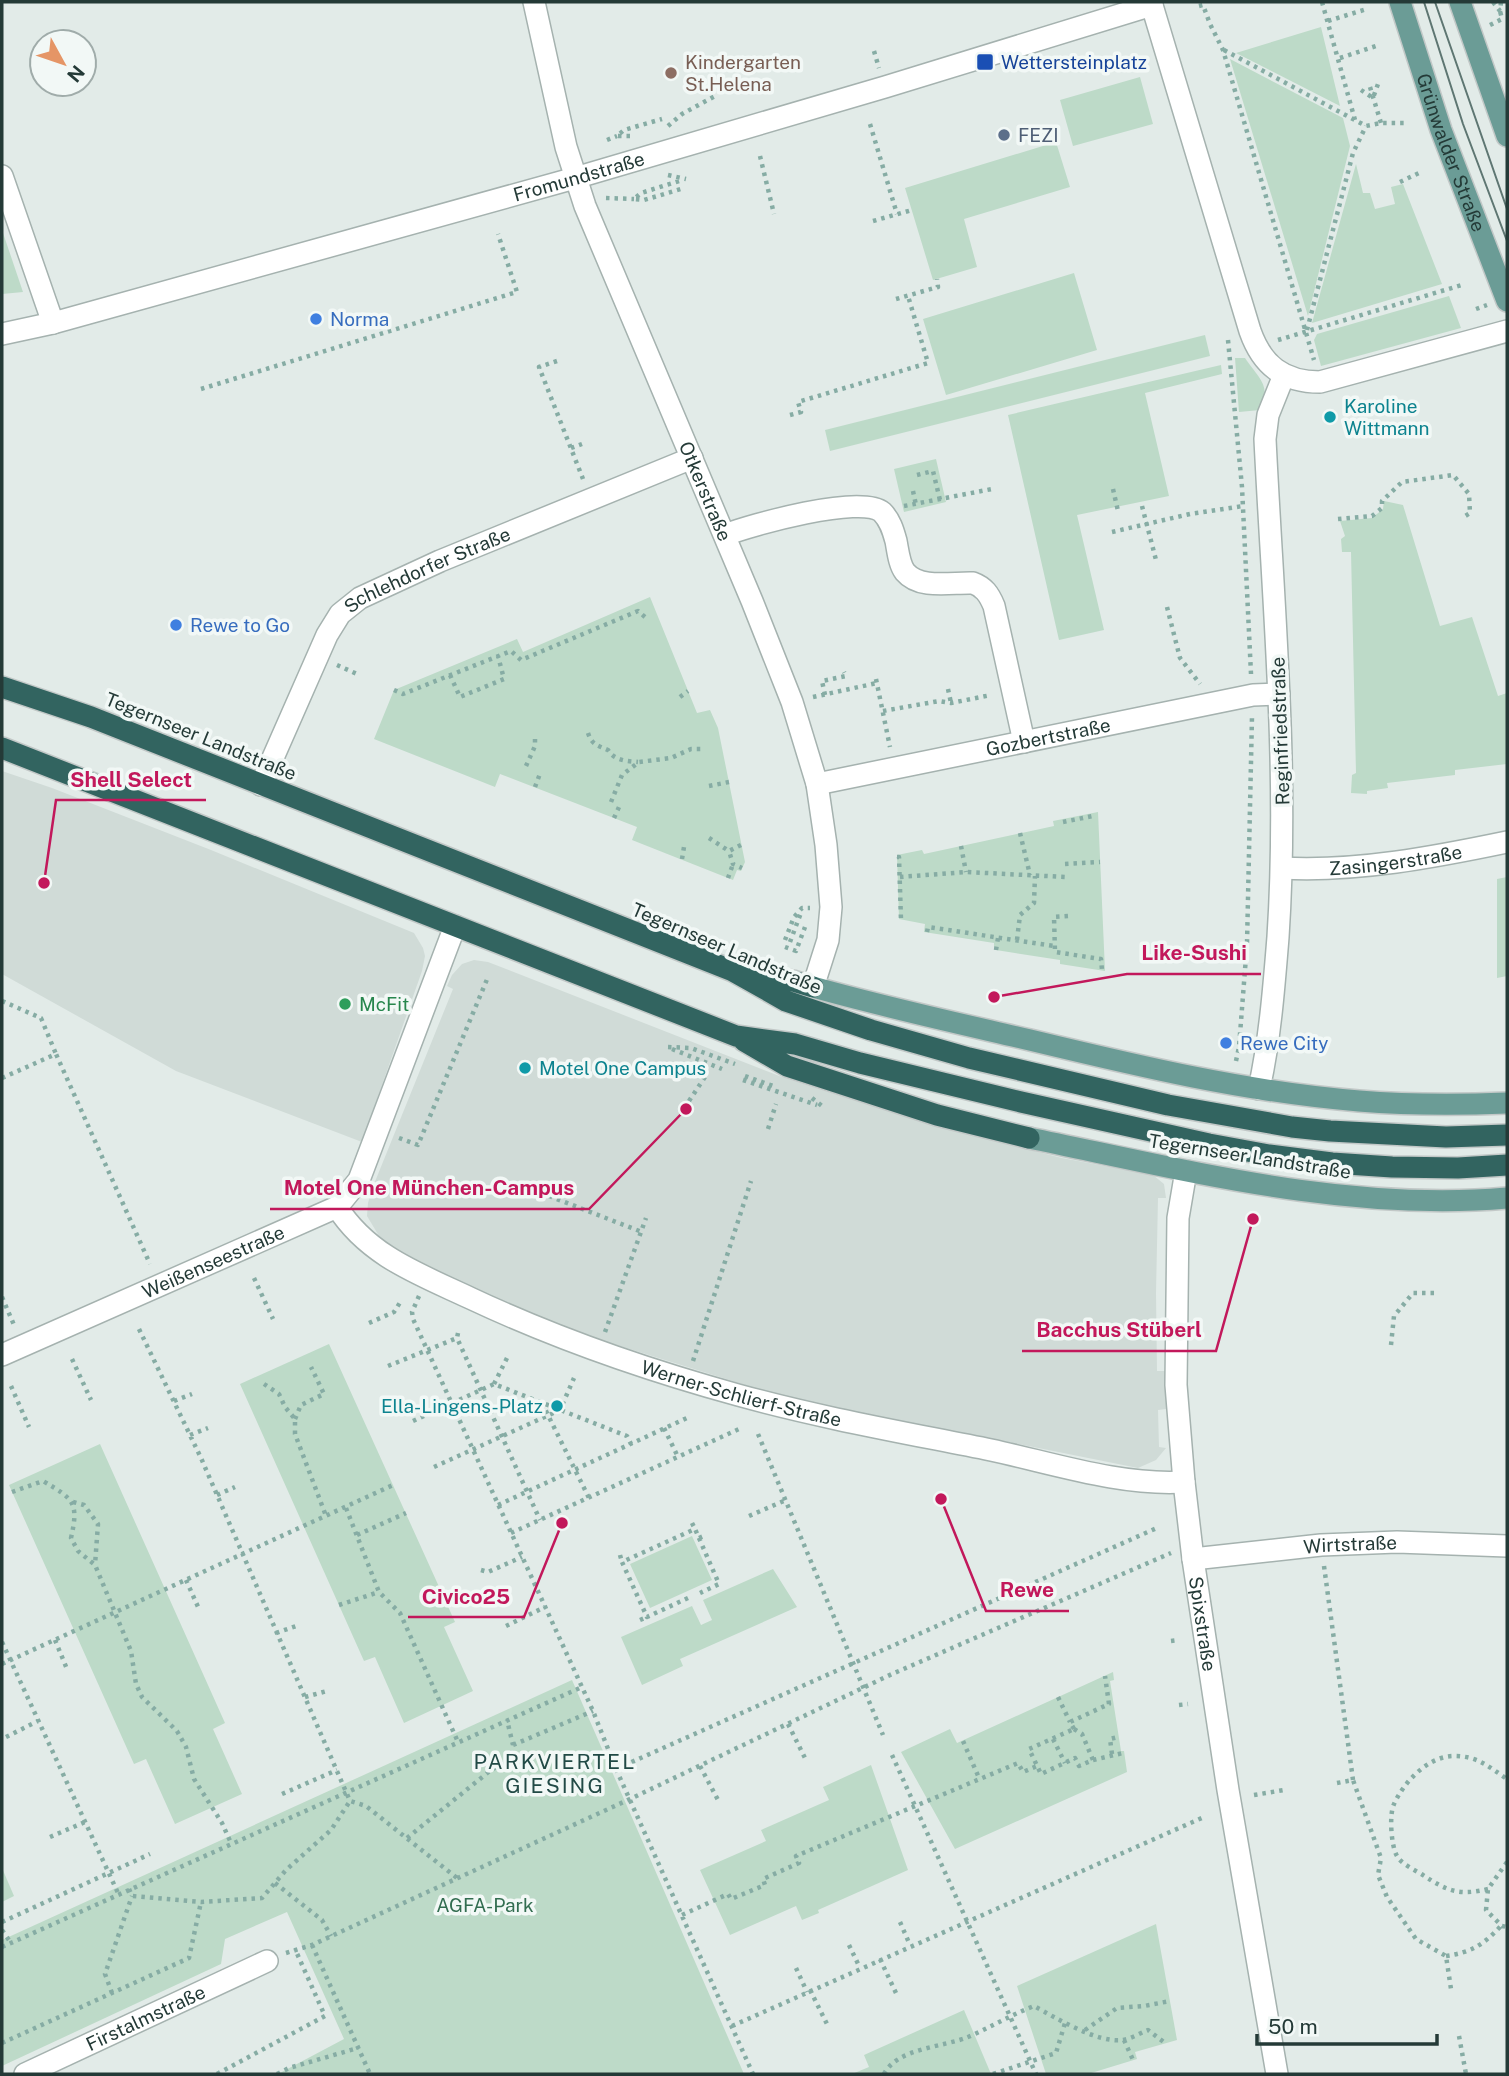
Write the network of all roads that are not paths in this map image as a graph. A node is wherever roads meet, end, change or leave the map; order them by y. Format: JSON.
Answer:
{"nodes":[{"id":1,"x":534,"y":2,"type":"edge"},
{"id":2,"x":1400,"y":2,"type":"edge"},
{"id":3,"x":1461,"y":2,"type":"edge"},
{"id":4,"x":1151,"y":4,"type":"edge"},
{"id":5,"x":1502,"y":109,"type":"edge"},
{"id":6,"x":1507,"y":136,"type":"edge"},
{"id":7,"x":2,"y":176,"type":"edge"},
{"id":8,"x":575,"y":178,"type":"junction"},
{"id":9,"x":1507,"y":301,"type":"edge"},
{"id":10,"x":53,"y":323,"type":"junction"},
{"id":11,"x":1507,"y":331,"type":"edge"},
{"id":12,"x":2,"y":334,"type":"edge"},
{"id":13,"x":1284,"y":375,"type":"junction"},
{"id":14,"x":692,"y":458,"type":"junction"},
{"id":15,"x":725,"y":535,"type":"junction"},
{"id":16,"x":2,"y":687,"type":"edge"},
{"id":17,"x":1279,"y":694,"type":"junction"},
{"id":18,"x":1024,"y":742,"type":"junction"},
{"id":19,"x":2,"y":748,"type":"edge"},
{"id":20,"x":817,"y":784,"type":"junction"},
{"id":21,"x":261,"y":785,"type":"junction"},
{"id":22,"x":1507,"y":842,"type":"edge"},
{"id":23,"x":1282,"y":868,"type":"junction"},
{"id":24,"x":455,"y":926,"type":"junction"},
{"id":25,"x":733,"y":971,"type":"junction"},
{"id":26,"x":813,"y":987,"type":"junction"},
{"id":27,"x":736,"y":1037,"type":"junction"},
{"id":28,"x":1259,"y":1089,"type":"junction"},
{"id":29,"x":1507,"y":1103,"type":"edge"},
{"id":30,"x":1507,"y":1135,"type":"edge"},
{"id":31,"x":1029,"y":1138,"type":"joint"},
{"id":32,"x":1507,"y":1165,"type":"edge"},
{"id":33,"x":1186,"y":1171,"type":"junction"},
{"id":34,"x":1507,"y":1198,"type":"edge"},
{"id":35,"x":337,"y":1207,"type":"junction"},
{"id":36,"x":2,"y":1355,"type":"edge"},
{"id":37,"x":1184,"y":1482,"type":"junction"},
{"id":38,"x":1507,"y":1546,"type":"edge"},
{"id":39,"x":1192,"y":1552,"type":"junction"},
{"id":40,"x":267,"y":1961,"type":"road end"},
{"id":41,"x":25,"y":2074,"type":"edge"},
{"id":42,"x":1277,"y":2074,"type":"edge"}],
"edges":[{"from":1,"to":8,"type":"street","name":"Otkerstraße"},
{"from":2,"to":9,"type":"main road","name":"Grünwalder Straße"},
{"from":3,"to":5,"type":"main road"},
{"from":4,"to":8,"type":"street","name":"Fromundstraße"},
{"from":4,"to":13,"type":"street"},
{"from":5,"to":6,"type":"main road"},
{"from":7,"to":10,"type":"street"},
{"from":8,"to":10,"type":"street","name":"Fromundstraße"},
{"from":8,"to":14,"type":"street","name":"Otkerstraße"},
{"from":10,"to":12,"type":"street","name":"Fromundstraße"},
{"from":11,"to":13,"type":"street"},
{"from":13,"to":17,"type":"street","name":"Reginfriedstraße"},
{"from":14,"to":15,"type":"street","name":"Otkerstraße"},
{"from":14,"to":21,"type":"street","name":"Schlehdorfer Straße"},
{"from":15,"to":18,"type":"street"},
{"from":15,"to":20,"type":"street","name":"Otkerstraße"},
{"from":16,"to":21,"type":"highway","name":"Tegernseer Landstraße"},
{"from":17,"to":18,"type":"street","name":"Gozbertstraße"},
{"from":17,"to":23,"type":"street","name":"Reginfriedstraße"},
{"from":18,"to":20,"type":"street","name":"Gozbertstraße"},
{"from":19,"to":24,"type":"highway","name":"Tegernseer Landstraße"},
{"from":20,"to":26,"type":"street","name":"Otkerstraße"},
{"from":21,"to":25,"type":"highway","name":"Tegernseer Landstraße"},
{"from":22,"to":23,"type":"street","name":"Zasingerstraße"},
{"from":23,"to":28,"type":"street","name":"Reginfriedstraße"},
{"from":24,"to":27,"type":"highway","name":"Tegernseer Landstraße"},
{"from":24,"to":35,"type":"street","name":"Weißenseestraße"},
{"from":25,"to":26,"type":"highway"},
{"from":25,"to":30,"type":"highway","name":"Tegernseer Landstraße"},
{"from":26,"to":28,"type":"main road","name":"Tegernseer Landstraße"},
{"from":27,"to":31,"type":"highway"},
{"from":27,"to":32,"type":"highway","name":"Tegernseer Landstraße"},
{"from":28,"to":29,"type":"main road","name":"Tegernseer Landstraße"},
{"from":31,"to":33,"type":"main road","name":"Tegernseer Landstraße"},
{"from":33,"to":34,"type":"main road","name":"Tegernseer Landstraße"},
{"from":33,"to":37,"type":"street","name":"Spixstraße"},
{"from":35,"to":36,"type":"street","name":"Weißenseestraße"},
{"from":35,"to":37,"type":"street","name":"Werner-Schlierf-Straße"},
{"from":37,"to":39,"type":"street","name":"Spixstraße"},
{"from":38,"to":39,"type":"street","name":"Wirtstraße"},
{"from":39,"to":42,"type":"street","name":"Spixstraße"},
{"from":40,"to":41,"type":"street","name":"Firstalmstraße"}]}
